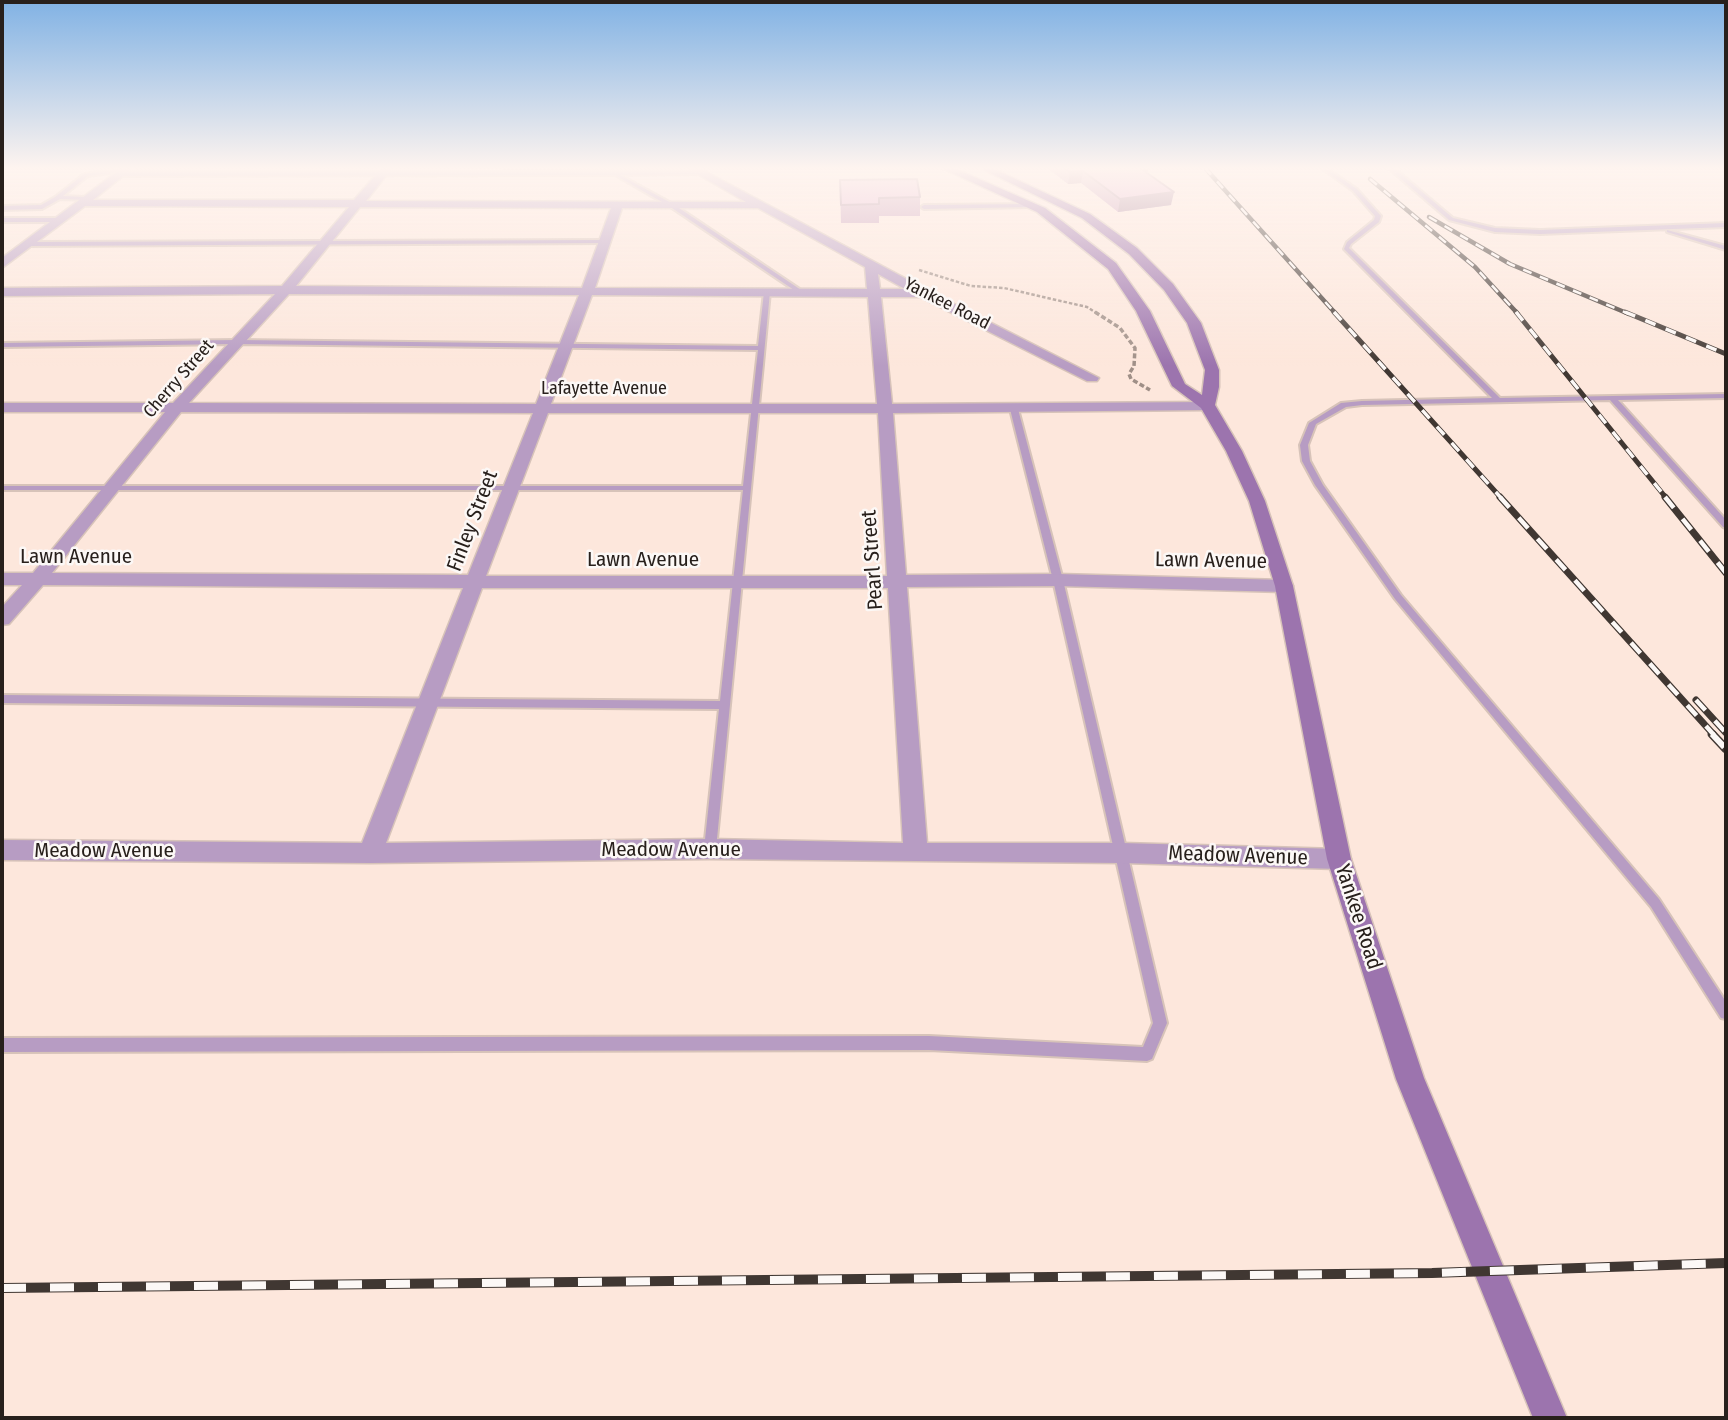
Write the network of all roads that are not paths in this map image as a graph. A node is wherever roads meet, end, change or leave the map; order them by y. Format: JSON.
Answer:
{"nodes":[{"id":1,"x":40,"y":234,"type":"edge"},
{"id":2,"x":332,"y":234,"type":"edge"},
{"id":3,"x":608,"y":234,"type":"edge"},
{"id":4,"x":715,"y":234,"type":"edge"},
{"id":5,"x":816,"y":234,"type":"edge"},
{"id":6,"x":1074,"y":234,"type":"edge"},
{"id":7,"x":1111,"y":234,"type":"edge"},
{"id":8,"x":1360,"y":234,"type":"edge"},
{"id":9,"x":1681,"y":234,"type":"edge"},
{"id":10,"x":1712,"y":234,"type":"edge"},
{"id":11,"x":606,"y":242,"type":"junction"},
{"id":12,"x":27,"y":244,"type":"junction"},
{"id":13,"x":324,"y":244,"type":"junction"},
{"id":14,"x":1717,"y":244,"type":"junction"},
{"id":15,"x":1726,"y":248,"type":"edge"},
{"id":16,"x":2,"y":264,"type":"edge"},
{"id":17,"x":871,"y":264,"type":"junction"},
{"id":18,"x":286,"y":290,"type":"junction"},
{"id":19,"x":587,"y":290,"type":"junction"},
{"id":20,"x":2,"y":292,"type":"edge"},
{"id":21,"x":767,"y":292,"type":"junction"},
{"id":22,"x":802,"y":293,"type":"junction"},
{"id":23,"x":874,"y":293,"type":"junction"},
{"id":24,"x":922,"y":293,"type":"junction"},
{"id":25,"x":237,"y":342,"type":"junction"},
{"id":26,"x":2,"y":345,"type":"edge"},
{"id":27,"x":566,"y":345,"type":"junction"},
{"id":28,"x":761,"y":348,"type":"junction"},
{"id":29,"x":1092,"y":378,"type":"dead end"},
{"id":30,"x":1726,"y":396,"type":"edge"},
{"id":31,"x":1613,"y":399,"type":"junction"},
{"id":32,"x":1498,"y":400,"type":"junction"},
{"id":33,"x":179,"y":405,"type":"junction"},
{"id":34,"x":1207,"y":405,"type":"junction"},
{"id":35,"x":2,"y":407,"type":"edge"},
{"id":36,"x":541,"y":408,"type":"junction"},
{"id":37,"x":755,"y":408,"type":"junction"},
{"id":38,"x":885,"y":408,"type":"junction"},
{"id":39,"x":1014,"y":409,"type":"junction"},
{"id":40,"x":510,"y":487,"type":"junction"},
{"id":41,"x":2,"y":488,"type":"edge"},
{"id":42,"x":747,"y":488,"type":"junction"},
{"id":43,"x":111,"y":489,"type":"junction"},
{"id":44,"x":1726,"y":525,"type":"edge"},
{"id":45,"x":2,"y":579,"type":"edge"},
{"id":46,"x":37,"y":579,"type":"junction"},
{"id":47,"x":1058,"y":580,"type":"junction"},
{"id":48,"x":898,"y":582,"type":"junction"},
{"id":49,"x":474,"y":583,"type":"junction"},
{"id":50,"x":737,"y":583,"type":"junction"},
{"id":51,"x":1284,"y":586,"type":"junction"},
{"id":52,"x":2,"y":619,"type":"edge"},
{"id":53,"x":2,"y":699,"type":"edge"},
{"id":54,"x":428,"y":701,"type":"junction"},
{"id":55,"x":724,"y":705,"type":"junction"},
{"id":56,"x":709,"y":849,"type":"junction"},
{"id":57,"x":2,"y":850,"type":"edge"},
{"id":58,"x":370,"y":853,"type":"junction"},
{"id":59,"x":915,"y":853,"type":"junction"},
{"id":60,"x":1122,"y":853,"type":"junction"},
{"id":61,"x":1339,"y":859,"type":"junction"},
{"id":62,"x":1726,"y":1013,"type":"edge"},
{"id":63,"x":2,"y":1045,"type":"edge"},
{"id":64,"x":1549,"y":1418,"type":"edge"}],
"edges":[{"from":1,"to":12,"type":"street"},
{"from":2,"to":13,"type":"street","name":"Cherry Street"},
{"from":3,"to":11,"type":"street","name":"Finley Street"},
{"from":4,"to":22,"type":"lane"},
{"from":5,"to":17,"type":"street","name":"Yankee Road"},
{"from":6,"to":34,"type":"street"},
{"from":7,"to":34,"type":"street"},
{"from":8,"to":32,"type":"lane"},
{"from":9,"to":14,"type":"lane"},
{"from":10,"to":14,"type":"lane"},
{"from":11,"to":13,"type":"lane"},
{"from":11,"to":19,"type":"street","name":"Finley Street"},
{"from":12,"to":13,"type":"lane"},
{"from":12,"to":16,"type":"street"},
{"from":13,"to":18,"type":"street","name":"Cherry Street"},
{"from":14,"to":15,"type":"lane"},
{"from":17,"to":23,"type":"street","name":"Pearl Street"},
{"from":17,"to":24,"type":"street","name":"Yankee Road"},
{"from":18,"to":19,"type":"street"},
{"from":18,"to":20,"type":"street"},
{"from":18,"to":25,"type":"street","name":"Cherry Street"},
{"from":19,"to":21,"type":"street"},
{"from":19,"to":27,"type":"street","name":"Finley Street"},
{"from":21,"to":22,"type":"street"},
{"from":21,"to":28,"type":"lane"},
{"from":22,"to":23,"type":"street"},
{"from":23,"to":24,"type":"street"},
{"from":23,"to":38,"type":"street","name":"Pearl Street"},
{"from":24,"to":29,"type":"street","name":"Yankee Road"},
{"from":25,"to":26,"type":"lane"},
{"from":25,"to":27,"type":"lane"},
{"from":25,"to":33,"type":"street","name":"Cherry Street"},
{"from":27,"to":28,"type":"lane"},
{"from":27,"to":36,"type":"street","name":"Finley Street"},
{"from":28,"to":37,"type":"lane"},
{"from":30,"to":31,"type":"lane"},
{"from":31,"to":32,"type":"lane"},
{"from":31,"to":44,"type":"lane"},
{"from":32,"to":62,"type":"lane"},
{"from":33,"to":35,"type":"street","name":"Lafayette Avenue"},
{"from":33,"to":36,"type":"street","name":"Lafayette Avenue"},
{"from":33,"to":43,"type":"street","name":"Cherry Street"},
{"from":34,"to":39,"type":"street","name":"Lafayette Avenue"},
{"from":34,"to":51,"type":"street","name":"Yankee Road"},
{"from":36,"to":37,"type":"street","name":"Lafayette Avenue"},
{"from":36,"to":40,"type":"street","name":"Finley Street"},
{"from":37,"to":38,"type":"street","name":"Lafayette Avenue"},
{"from":37,"to":42,"type":"lane"},
{"from":38,"to":39,"type":"street","name":"Lafayette Avenue"},
{"from":38,"to":48,"type":"street","name":"Pearl Street"},
{"from":39,"to":47,"type":"lane"},
{"from":40,"to":42,"type":"lane"},
{"from":40,"to":43,"type":"lane"},
{"from":40,"to":49,"type":"street","name":"Finley Street"},
{"from":41,"to":43,"type":"lane"},
{"from":42,"to":50,"type":"lane"},
{"from":43,"to":46,"type":"street","name":"Cherry Street"},
{"from":45,"to":46,"type":"street","name":"Lawn Avenue"},
{"from":46,"to":49,"type":"street","name":"Lawn Avenue"},
{"from":46,"to":52,"type":"street","name":"Cherry Street"},
{"from":47,"to":48,"type":"street","name":"Lawn Avenue"},
{"from":47,"to":51,"type":"street","name":"Lawn Avenue"},
{"from":47,"to":60,"type":"lane"},
{"from":48,"to":50,"type":"street","name":"Lawn Avenue"},
{"from":48,"to":59,"type":"street","name":"Pearl Street"},
{"from":49,"to":50,"type":"street","name":"Lawn Avenue"},
{"from":49,"to":54,"type":"street","name":"Finley Street"},
{"from":50,"to":55,"type":"lane"},
{"from":51,"to":61,"type":"street","name":"Yankee Road"},
{"from":53,"to":54,"type":"lane"},
{"from":54,"to":55,"type":"lane"},
{"from":54,"to":58,"type":"street","name":"Finley Street"},
{"from":55,"to":56,"type":"lane"},
{"from":56,"to":58,"type":"street","name":"Meadow Avenue"},
{"from":56,"to":59,"type":"street","name":"Meadow Avenue"},
{"from":57,"to":58,"type":"street","name":"Meadow Avenue"},
{"from":59,"to":60,"type":"street","name":"Meadow Avenue"},
{"from":60,"to":61,"type":"street","name":"Meadow Avenue"},
{"from":60,"to":63,"type":"lane"},
{"from":61,"to":64,"type":"street","name":"Yankee Road"}]}
